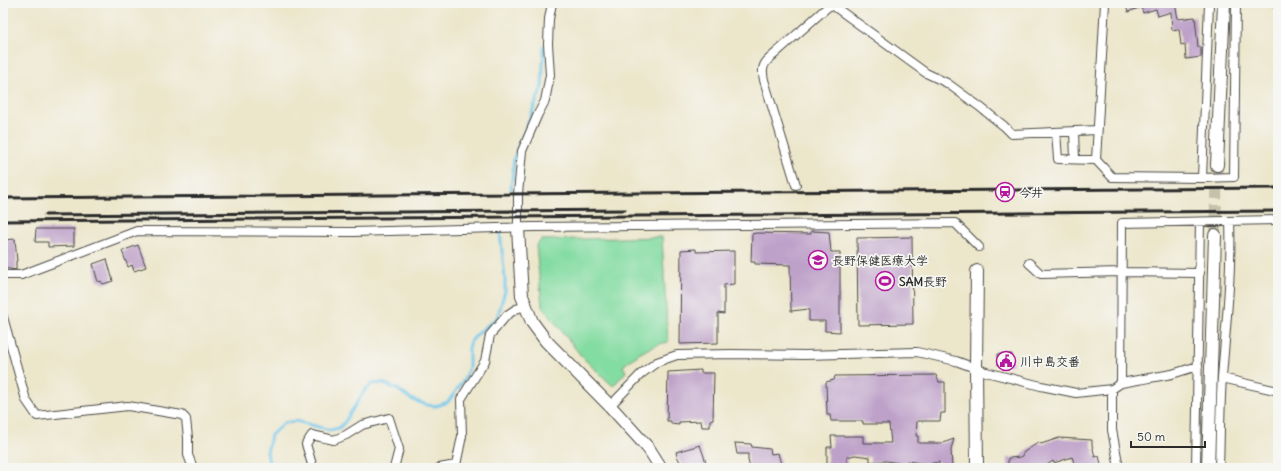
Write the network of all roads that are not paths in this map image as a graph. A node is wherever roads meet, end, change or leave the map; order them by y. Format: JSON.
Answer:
{"nodes":[{"id":1,"x":552,"y":3,"type":"edge"},
{"id":2,"x":1105,"y":3,"type":"edge"},
{"id":3,"x":1209,"y":3,"type":"edge"},
{"id":4,"x":1224,"y":3,"type":"edge"},
{"id":5,"x":1236,"y":3,"type":"edge"},
{"id":6,"x":1274,"y":3,"type":"edge"},
{"id":7,"x":831,"y":4,"type":"edge"},
{"id":8,"x":1278,"y":4,"type":"edge"},
{"id":9,"x":1097,"y":130,"type":"junction"},
{"id":10,"x":1074,"y":131,"type":"junction"},
{"id":11,"x":1056,"y":132,"type":"junction"},
{"id":12,"x":1075,"y":159,"type":"junction"},
{"id":13,"x":1096,"y":160,"type":"junction"},
{"id":14,"x":1217,"y":165,"type":"tunnel mouth"},
{"id":15,"x":1202,"y":178,"type":"junction"},
{"id":16,"x":796,"y":185,"type":"dead end"},
{"id":17,"x":1278,"y":220,"type":"edge"},
{"id":18,"x":1230,"y":221,"type":"junction"},
{"id":19,"x":1200,"y":222,"type":"junction"},
{"id":20,"x":518,"y":228,"type":"junction"},
{"id":21,"x":1215,"y":236,"type":"tunnel mouth"},
{"id":22,"x":979,"y":247,"type":"dead end"},
{"id":23,"x":1029,"y":263,"type":"dead end"},
{"id":24,"x":977,"y":271,"type":"dead end"},
{"id":25,"x":1121,"y":272,"type":"junction"},
{"id":26,"x":1200,"y":273,"type":"junction"},
{"id":27,"x":3,"y":274,"type":"edge"},
{"id":28,"x":526,"y":306,"type":"junction"},
{"id":29,"x":3,"y":317,"type":"edge"},
{"id":30,"x":1198,"y":366,"type":"junction"},
{"id":31,"x":976,"y":368,"type":"junction"},
{"id":32,"x":1222,"y":378,"type":"junction"},
{"id":33,"x":1121,"y":383,"type":"junction"},
{"id":34,"x":1112,"y":389,"type":"junction"},
{"id":35,"x":1278,"y":391,"type":"edge"},
{"id":36,"x":610,"y":406,"type":"junction"},
{"id":37,"x":456,"y":467,"type":"edge"},
{"id":38,"x":193,"y":468,"type":"edge"},
{"id":39,"x":313,"y":468,"type":"edge"},
{"id":40,"x":394,"y":468,"type":"edge"},
{"id":41,"x":439,"y":468,"type":"edge"},
{"id":42,"x":660,"y":468,"type":"edge"},
{"id":43,"x":977,"y":468,"type":"edge"},
{"id":44,"x":1119,"y":468,"type":"edge"},
{"id":45,"x":1196,"y":468,"type":"edge"},
{"id":46,"x":1208,"y":468,"type":"edge"},
{"id":47,"x":1219,"y":468,"type":"edge"}],
"edges":[{"from":1,"to":20,"type":"street"},
{"from":2,"to":9,"type":"street"},
{"from":3,"to":15,"type":"street"},
{"from":4,"to":14,"type":"street"},
{"from":5,"to":15,"type":"street"},
{"from":6,"to":8,"type":"street"},
{"from":7,"to":11,"type":"street"},
{"from":7,"to":16,"type":"street"},
{"from":9,"to":10,"type":"street"},
{"from":9,"to":13,"type":"street"},
{"from":10,"to":11,"type":"street"},
{"from":10,"to":12,"type":"street"},
{"from":11,"to":12,"type":"street"},
{"from":12,"to":13,"type":"street"},
{"from":13,"to":15,"type":"street"},
{"from":17,"to":18,"type":"street"},
{"from":18,"to":19,"type":"street"},
{"from":18,"to":32,"type":"street"},
{"from":19,"to":25,"type":"street"},
{"from":19,"to":26,"type":"street"},
{"from":20,"to":22,"type":"street"},
{"from":20,"to":27,"type":"street"},
{"from":20,"to":28,"type":"street"},
{"from":21,"to":46,"type":"street"},
{"from":23,"to":25,"type":"street"},
{"from":24,"to":31,"type":"street"},
{"from":25,"to":26,"type":"street"},
{"from":25,"to":33,"type":"street"},
{"from":26,"to":30,"type":"street"},
{"from":28,"to":36,"type":"street"},
{"from":28,"to":37,"type":"street"},
{"from":29,"to":38,"type":"street"},
{"from":30,"to":33,"type":"street"},
{"from":30,"to":45,"type":"street"},
{"from":31,"to":34,"type":"street"},
{"from":31,"to":36,"type":"street"},
{"from":31,"to":43,"type":"street"},
{"from":32,"to":35,"type":"street"},
{"from":32,"to":47,"type":"street"},
{"from":33,"to":34,"type":"street"},
{"from":34,"to":44,"type":"street"},
{"from":36,"to":42,"type":"street"},
{"from":37,"to":41,"type":"street"},
{"from":39,"to":40,"type":"street"}]}
